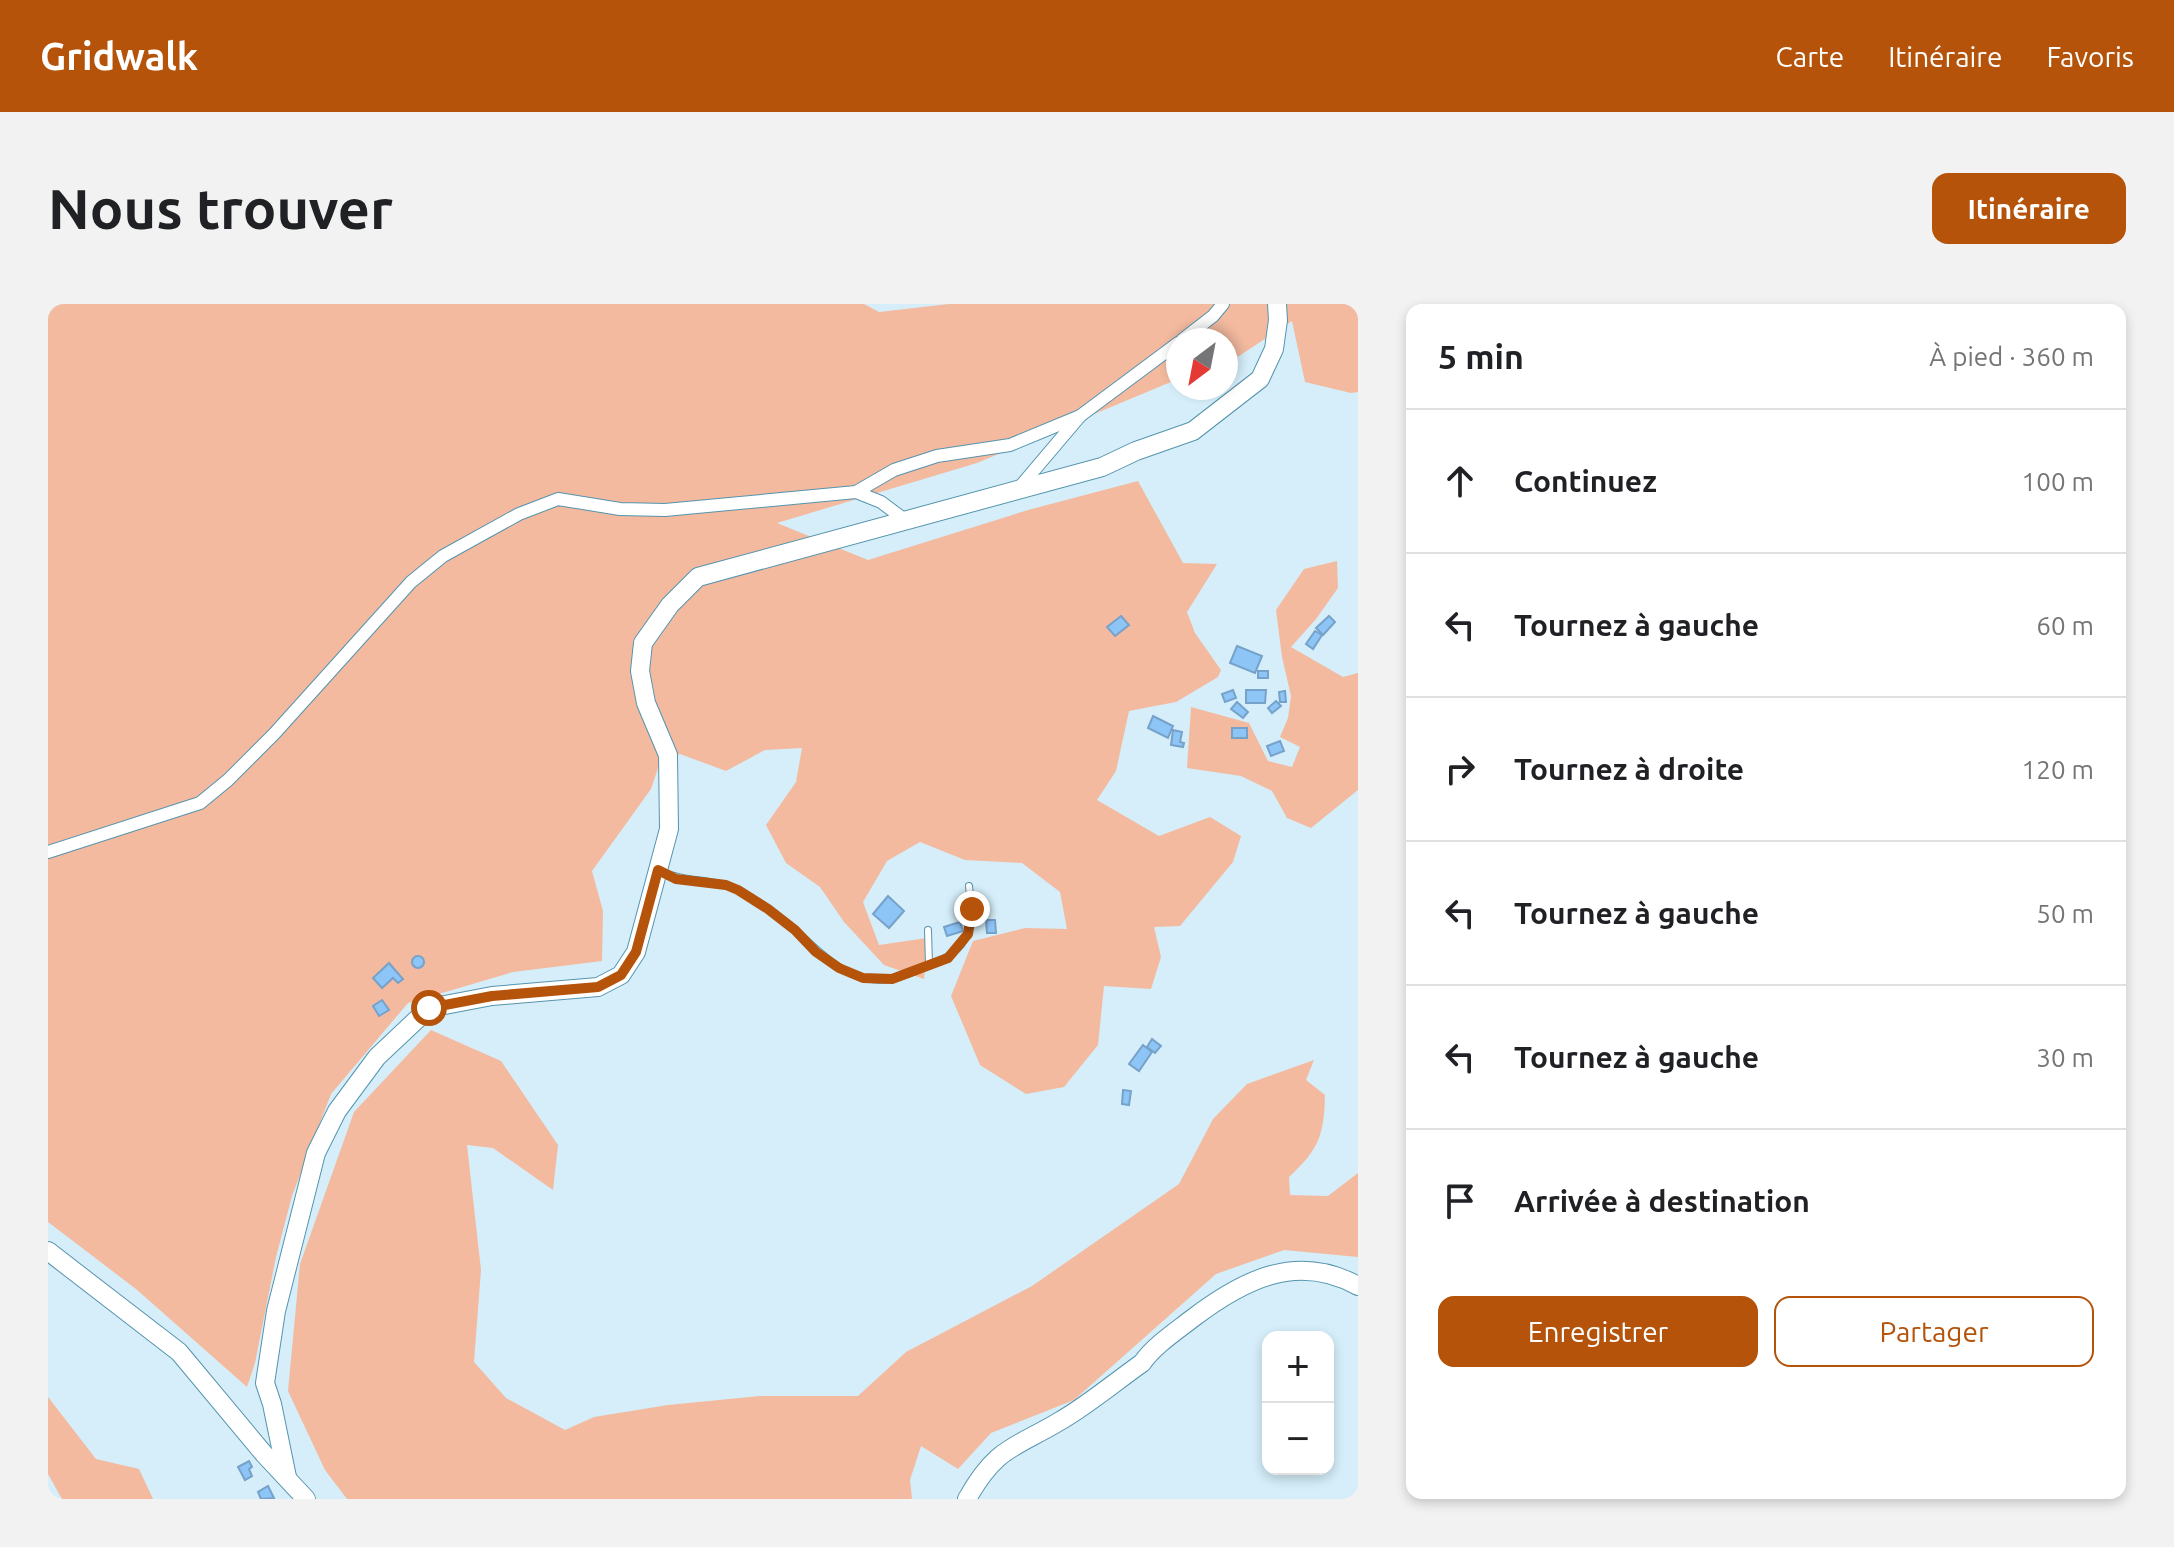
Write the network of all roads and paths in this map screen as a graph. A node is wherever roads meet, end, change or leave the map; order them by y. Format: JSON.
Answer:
{"nodes":[{"id":1,"x":1223,"y":304,"type":"edge"},
{"id":2,"x":1277,"y":304,"type":"edge"},
{"id":3,"x":1197,"y":328,"type":"edge"},
{"id":4,"x":1166,"y":352,"type":"edge"},
{"id":5,"x":1080,"y":416,"type":"junction"},
{"id":6,"x":1017,"y":491,"type":"junction"},
{"id":7,"x":856,"y":492,"type":"junction"},
{"id":8,"x":905,"y":520,"type":"junction"},
{"id":9,"x":48,"y":852,"type":"edge"},
{"id":10,"x":658,"y":870,"type":"junction"},
{"id":11,"x":969,"y":886,"type":"dead end"},
{"id":12,"x":928,"y":930,"type":"dead end"},
{"id":13,"x":929,"y":965,"type":"junction"},
{"id":14,"x":48,"y":1251,"type":"edge"},
{"id":15,"x":1358,"y":1286,"type":"edge"},
{"id":16,"x":287,"y":1477,"type":"junction"},
{"id":17,"x":306,"y":1499,"type":"edge"},
{"id":18,"x":967,"y":1499,"type":"edge"}],
"edges":[{"from":1,"to":3,"type":"street"},
{"from":2,"to":6,"type":"street"},
{"from":4,"to":5,"type":"street"},
{"from":5,"to":6,"type":"street"},
{"from":5,"to":7,"type":"street"},
{"from":6,"to":8,"type":"street"},
{"from":7,"to":8,"type":"street"},
{"from":7,"to":9,"type":"street"},
{"from":8,"to":10,"type":"street"},
{"from":10,"to":13,"type":"lane"},
{"from":10,"to":16,"type":"street"},
{"from":11,"to":13,"type":"lane"},
{"from":12,"to":13,"type":"lane"},
{"from":14,"to":16,"type":"street"},
{"from":15,"to":18,"type":"street"},
{"from":16,"to":17,"type":"street"}]}
